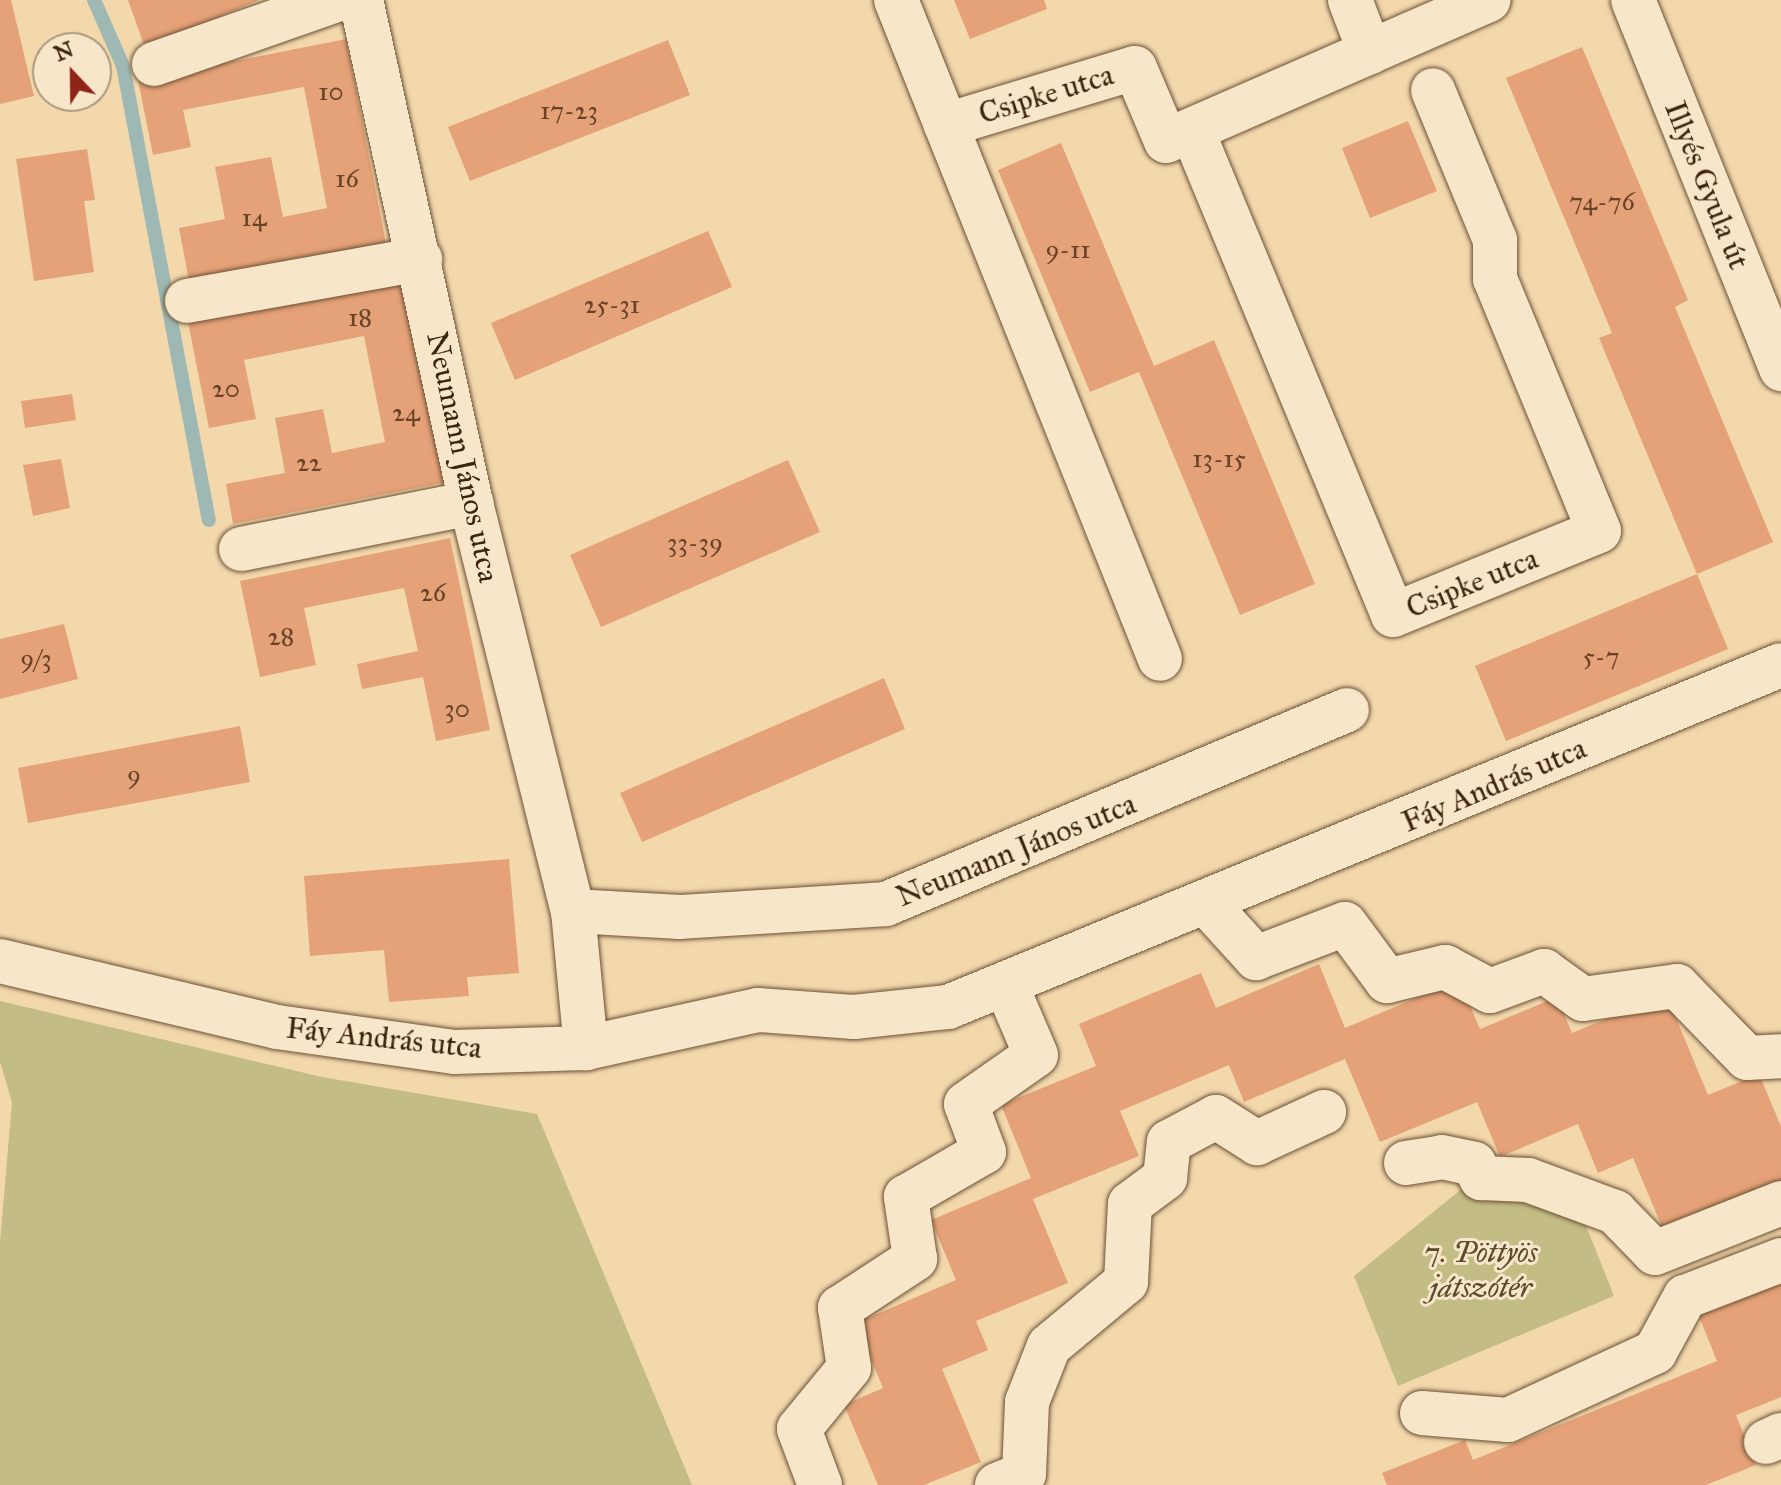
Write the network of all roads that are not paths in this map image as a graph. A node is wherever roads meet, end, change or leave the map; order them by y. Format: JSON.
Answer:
{"nodes":[{"id":1,"x":337,"y":0,"type":"edge"},
{"id":2,"x":361,"y":0,"type":"edge"},
{"id":3,"x":896,"y":0,"type":"edge"},
{"id":4,"x":1350,"y":0,"type":"edge"},
{"id":5,"x":1489,"y":0,"type":"edge"},
{"id":6,"x":1633,"y":0,"type":"edge"},
{"id":7,"x":1370,"y":52,"type":"junction"},
{"id":8,"x":154,"y":64,"type":"dead end"},
{"id":9,"x":1433,"y":90,"type":"dead end"},
{"id":10,"x":946,"y":125,"type":"junction"},
{"id":11,"x":1192,"y":130,"type":"junction"},
{"id":12,"x":420,"y":259,"type":"junction"},
{"id":13,"x":187,"y":301,"type":"dead end"},
{"id":14,"x":1781,"y":369,"type":"edge"},
{"id":15,"x":471,"y":503,"type":"junction"},
{"id":16,"x":241,"y":549,"type":"dead end"},
{"id":17,"x":1160,"y":659,"type":"dead end"},
{"id":18,"x":1781,"y":665,"type":"edge"},
{"id":19,"x":1347,"y":710,"type":"dead end"},
{"id":20,"x":1208,"y":905,"type":"junction"},
{"id":21,"x":573,"y":911,"type":"junction"},
{"id":22,"x":0,"y":961,"type":"edge"},
{"id":23,"x":1006,"y":985,"type":"junction"},
{"id":24,"x":586,"y":1048,"type":"junction"},
{"id":25,"x":1781,"y":1056,"type":"edge"},
{"id":26,"x":1324,"y":1112,"type":"dead end"},
{"id":27,"x":1406,"y":1163,"type":"dead end"},
{"id":28,"x":1781,"y":1203,"type":"edge"},
{"id":29,"x":1781,"y":1260,"type":"edge"},
{"id":30,"x":1422,"y":1413,"type":"dead end"},
{"id":31,"x":820,"y":1485,"type":"edge"},
{"id":32,"x":997,"y":1485,"type":"edge"}],
"edges":[{"from":1,"to":8,"type":"street"},
{"from":2,"to":12,"type":"street","name":"Neumann János utca"},
{"from":3,"to":10,"type":"street","name":"Csipke utca"},
{"from":4,"to":7,"type":"street"},
{"from":5,"to":7,"type":"street","name":"Csipke utca"},
{"from":6,"to":14,"type":"street","name":"Illyés Gyula út"},
{"from":7,"to":11,"type":"street","name":"Csipke utca"},
{"from":9,"to":11,"type":"street","name":"Csipke utca"},
{"from":10,"to":11,"type":"street","name":"Csipke utca"},
{"from":10,"to":17,"type":"street","name":"Csipke utca"},
{"from":12,"to":13,"type":"street"},
{"from":12,"to":15,"type":"street","name":"Neumann János utca"},
{"from":15,"to":16,"type":"street"},
{"from":15,"to":21,"type":"street","name":"Neumann János utca"},
{"from":18,"to":20,"type":"street","name":"Fáy András utca"},
{"from":19,"to":21,"type":"street","name":"Neumann János utca"},
{"from":20,"to":23,"type":"street","name":"Fáy András utca"},
{"from":20,"to":25,"type":"street"},
{"from":21,"to":24,"type":"street","name":"Neumann János utca"},
{"from":22,"to":24,"type":"street","name":"Fáy András utca"},
{"from":23,"to":24,"type":"street","name":"Fáy András utca"},
{"from":23,"to":31,"type":"street"},
{"from":26,"to":32,"type":"street"},
{"from":27,"to":28,"type":"street"},
{"from":29,"to":30,"type":"street"}]}
